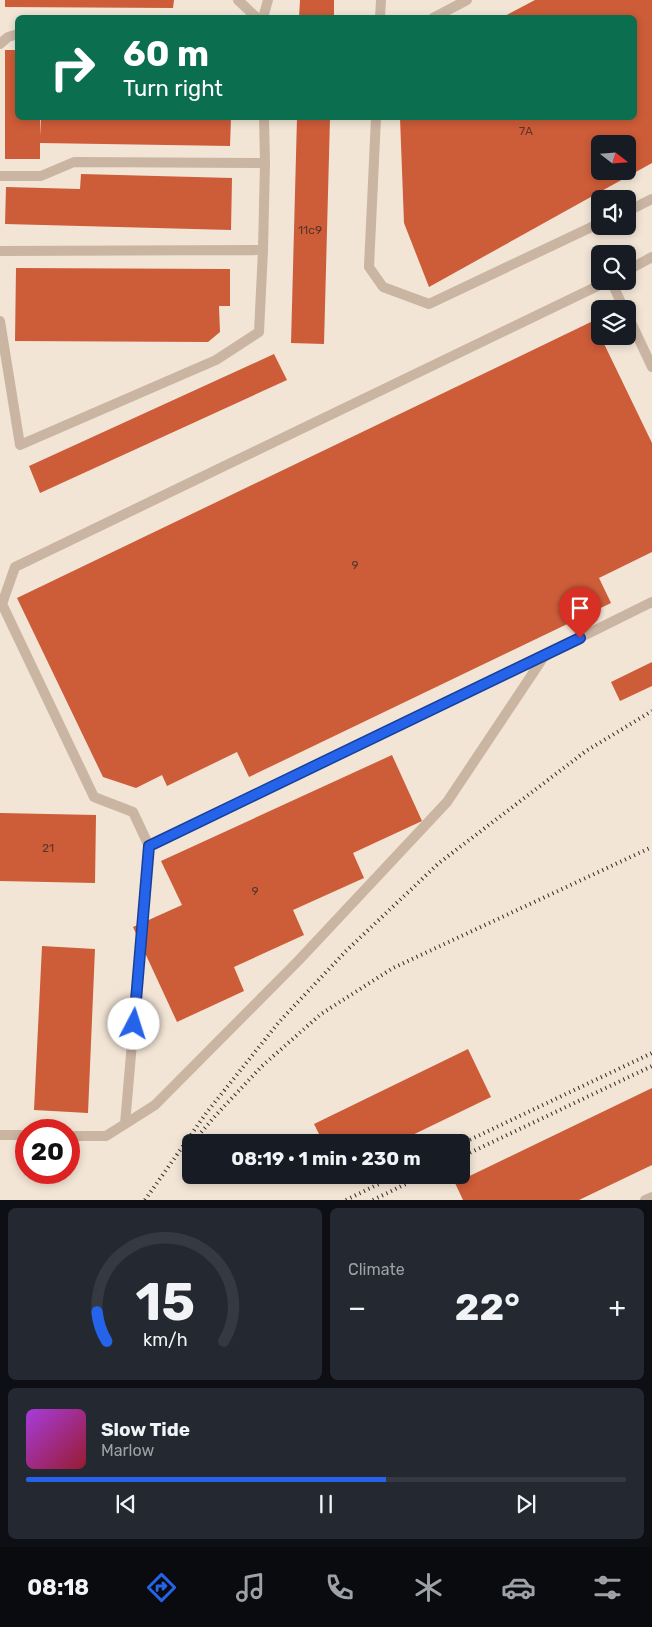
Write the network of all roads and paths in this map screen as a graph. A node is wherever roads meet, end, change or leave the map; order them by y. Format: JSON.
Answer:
{"nodes":[{"id":1,"x":238,"y":0,"type":"edge"},
{"id":2,"x":268,"y":0,"type":"edge"},
{"id":3,"x":381,"y":0,"type":"edge"},
{"id":4,"x":467,"y":0,"type":"edge"},
{"id":5,"x":254,"y":15,"type":"edge"},
{"id":6,"x":264,"y":15,"type":"edge"},
{"id":7,"x":380,"y":15,"type":"edge"},
{"id":8,"x":439,"y":15,"type":"edge"},
{"id":9,"x":15,"y":35,"type":"edge"},
{"id":10,"x":0,"y":44,"type":"edge"},
{"id":11,"x":264,"y":120,"type":"edge"},
{"id":12,"x":376,"y":120,"type":"edge"},
{"id":13,"x":265,"y":163,"type":"junction"},
{"id":14,"x":0,"y":176,"type":"edge"},
{"id":15,"x":652,"y":199,"type":"edge"},
{"id":16,"x":636,"y":207,"type":"edge"},
{"id":17,"x":591,"y":228,"type":"edge"},
{"id":18,"x":0,"y":250,"type":"edge"},
{"id":19,"x":263,"y":250,"type":"junction"},
{"id":20,"x":652,"y":257,"type":"edge"},
{"id":21,"x":636,"y":266,"type":"edge"},
{"id":22,"x":591,"y":290,"type":"edge"},
{"id":23,"x":0,"y":321,"type":"edge"},
{"id":24,"x":636,"y":333,"type":"edge"},
{"id":25,"x":652,"y":367,"type":"edge"},
{"id":26,"x":652,"y":602,"type":"edge"},
{"id":27,"x":545,"y":655,"type":"junction"},
{"id":28,"x":149,"y":846,"type":"junction"},
{"id":29,"x":126,"y":1124,"type":"junction"},
{"id":30,"x":0,"y":1135,"type":"edge"},
{"id":31,"x":15,"y":1135,"type":"edge"},
{"id":32,"x":80,"y":1136,"type":"edge"},
{"id":33,"x":652,"y":1197,"type":"edge"},
{"id":34,"x":645,"y":1200,"type":"edge"}],
"edges":[{"from":1,"to":5,"type":"lane"},
{"from":2,"to":6,"type":"lane"},
{"from":3,"to":7,"type":"lane"},
{"from":4,"to":8,"type":"lane"},
{"from":9,"to":10,"type":"lane"},
{"from":11,"to":13,"type":"lane"},
{"from":12,"to":17,"type":"lane"},
{"from":13,"to":14,"type":"lane"},
{"from":13,"to":19,"type":"lane"},
{"from":15,"to":16,"type":"lane"},
{"from":18,"to":19,"type":"lane"},
{"from":19,"to":23,"type":"lane"},
{"from":20,"to":21,"type":"lane"},
{"from":22,"to":28,"type":"lane"},
{"from":24,"to":25,"type":"lane"},
{"from":26,"to":27,"type":"lane"},
{"from":27,"to":28,"type":"lane"},
{"from":27,"to":29,"type":"lane"},
{"from":28,"to":29,"type":"lane"},
{"from":29,"to":32,"type":"lane"},
{"from":30,"to":31,"type":"lane"},
{"from":33,"to":34,"type":"lane"}]}
